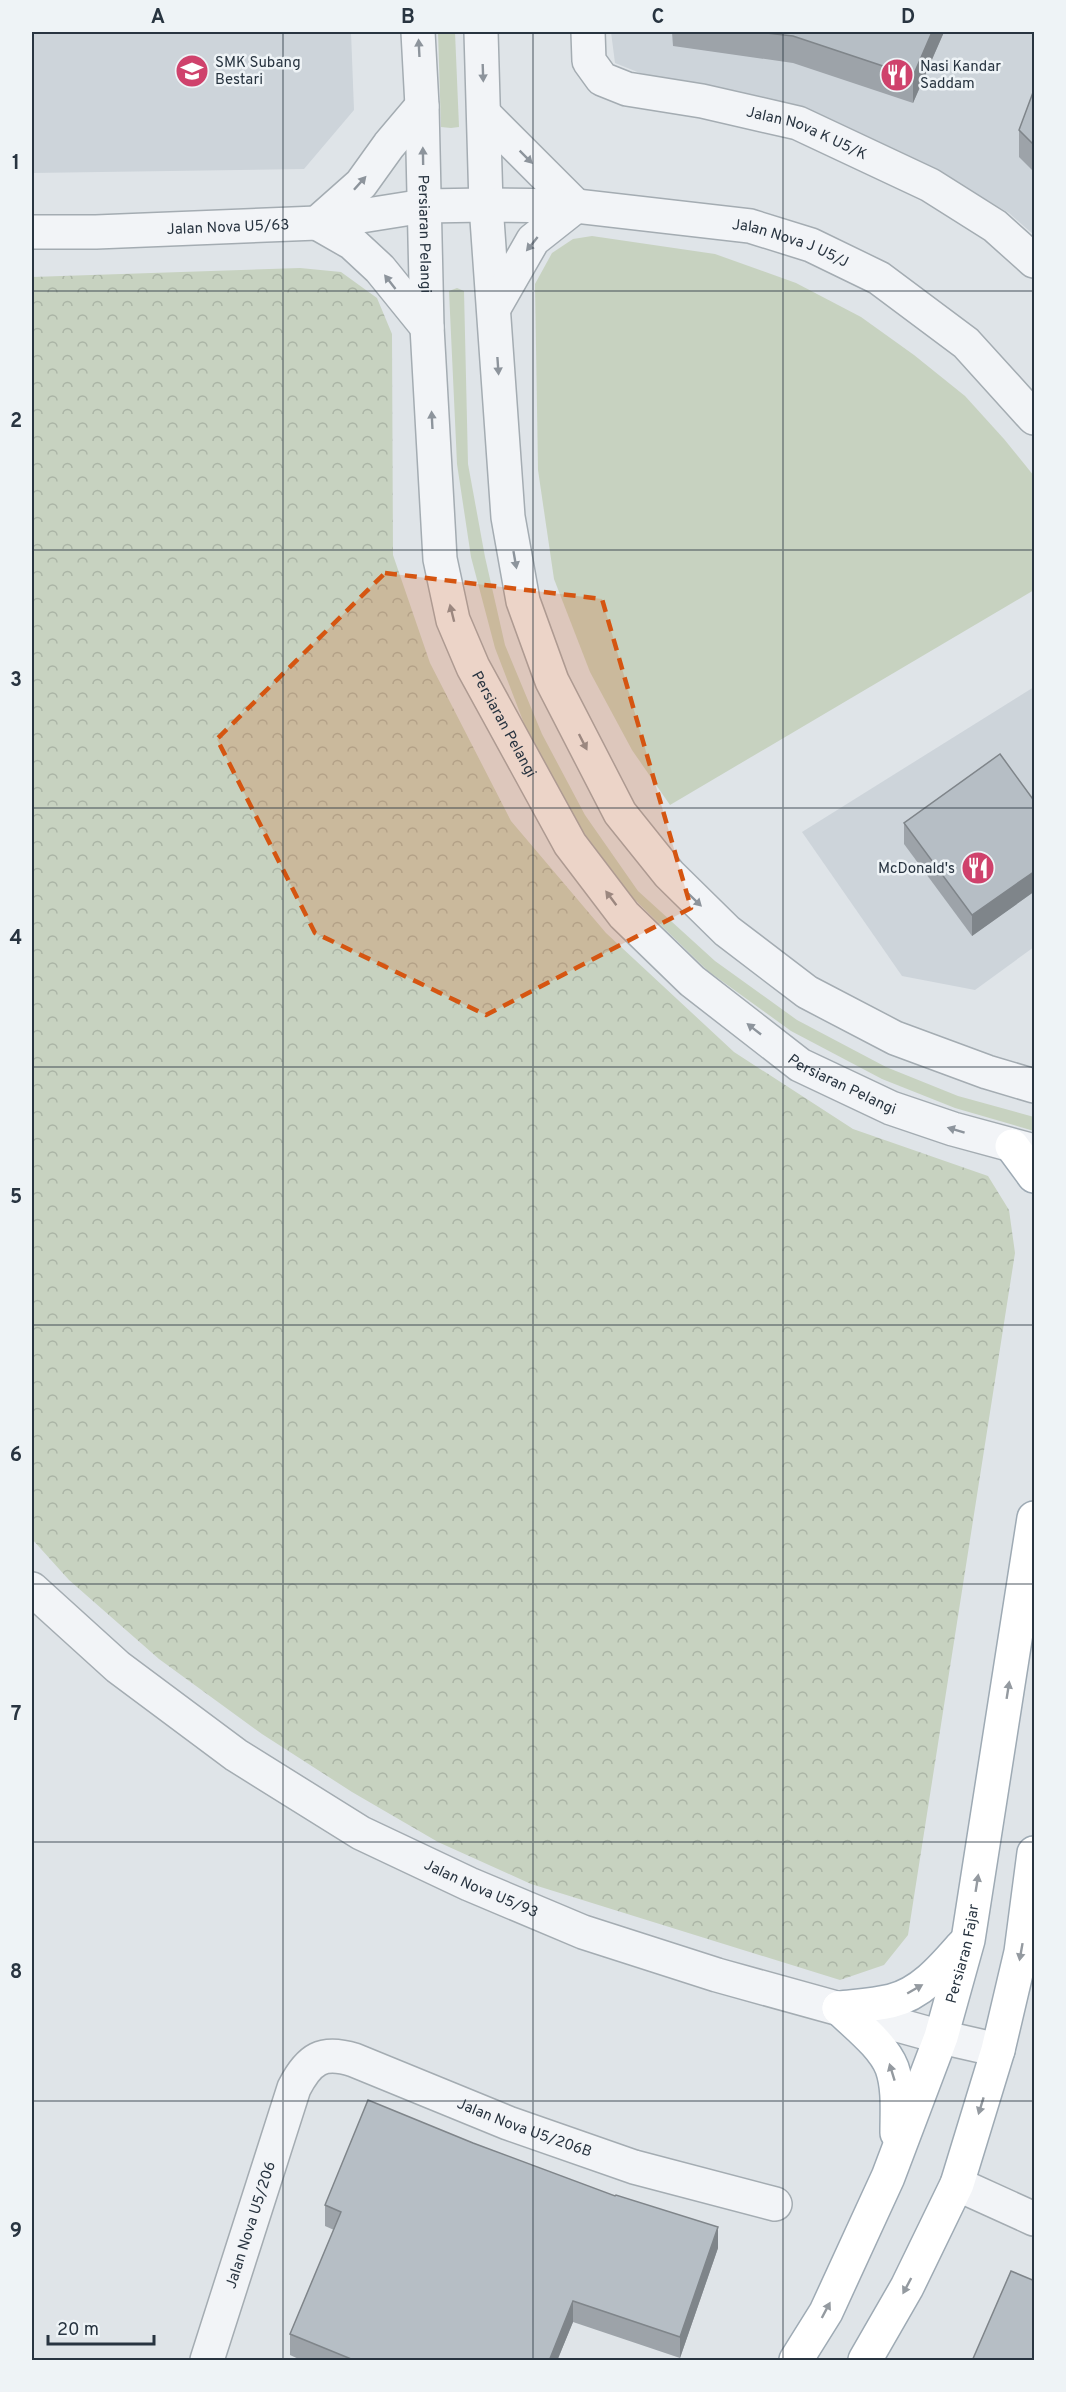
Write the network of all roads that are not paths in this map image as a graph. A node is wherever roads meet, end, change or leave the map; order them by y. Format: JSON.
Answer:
{"nodes":[{"id":1,"x":418,"y":32,"type":"edge"},
{"id":2,"x":481,"y":32,"type":"edge"},
{"id":3,"x":588,"y":32,"type":"edge"},
{"id":4,"x":422,"y":106,"type":"junction"},
{"id":5,"x":485,"y":115,"type":"junction"},
{"id":6,"x":486,"y":205,"type":"junction"},
{"id":7,"x":424,"y":206,"type":"junction"},
{"id":8,"x":576,"y":206,"type":"junction"},
{"id":9,"x":317,"y":223,"type":"junction"},
{"id":10,"x":32,"y":232,"type":"edge"},
{"id":11,"x":1035,"y":261,"type":"edge"},
{"id":12,"x":494,"y":308,"type":"junction"},
{"id":13,"x":427,"y":327,"type":"junction"},
{"id":14,"x":1035,"y":418,"type":"edge"},
{"id":15,"x":1035,"y":1063,"type":"edge"},
{"id":16,"x":987,"y":1072,"type":"junction"},
{"id":17,"x":1035,"y":1086,"type":"edge"},
{"id":18,"x":1023,"y":1149,"type":"edge"},
{"id":19,"x":1035,"y":1176,"type":"edge"},
{"id":20,"x":1035,"y":1518,"type":"edge"},
{"id":21,"x":32,"y":1589,"type":"edge"},
{"id":22,"x":1035,"y":1853,"type":"edge"},
{"id":23,"x":968,"y":1940,"type":"junction"},
{"id":24,"x":840,"y":2008,"type":"junction"},
{"id":25,"x":941,"y":2037,"type":"junction"},
{"id":26,"x":999,"y":2050,"type":"junction"},
{"id":27,"x":294,"y":2088,"type":"joint"},
{"id":28,"x":898,"y":2151,"type":"junction"},
{"id":29,"x":957,"y":2184,"type":"junction"},
{"id":30,"x":775,"y":2204,"type":"dead end"},
{"id":31,"x":1035,"y":2218,"type":"edge"},
{"id":32,"x":207,"y":2361,"type":"edge"},
{"id":33,"x":796,"y":2361,"type":"edge"},
{"id":34,"x":865,"y":2361,"type":"edge"}],
"edges":[{"from":4,"to":1,"type":"street","name":"Persiaran Pelangi","one_way":true},
{"from":2,"to":5,"type":"street","one_way":true},
{"from":3,"to":11,"type":"street","name":"Jalan Nova K U5/K"},
{"from":7,"to":4,"type":"street","name":"Persiaran Pelangi","one_way":true},
{"from":9,"to":4,"type":"street","one_way":true},
{"from":5,"to":6,"type":"street"},
{"from":5,"to":8,"type":"street","one_way":true},
{"from":6,"to":7,"type":"street","name":"Jalan Nova J U5/J"},
{"from":6,"to":8,"type":"street","name":"Jalan Nova J U5/J"},
{"from":6,"to":12,"type":"street"},
{"from":7,"to":9,"type":"street","name":"Jalan Nova U5/63"},
{"from":7,"to":13,"type":"street","name":"Persiaran Pelangi"},
{"from":8,"to":12,"type":"street","one_way":true},
{"from":8,"to":14,"type":"street","name":"Jalan Nova J U5/J"},
{"from":9,"to":10,"type":"street","name":"Jalan Nova U5/63"},
{"from":13,"to":9,"type":"street","one_way":true},
{"from":12,"to":16,"type":"street","one_way":true},
{"from":18,"to":13,"type":"street","name":"Persiaran Pelangi","one_way":true},
{"from":15,"to":16,"type":"street"},
{"from":16,"to":17,"type":"street"},
{"from":18,"to":19,"type":"main road"},
{"from":23,"to":20,"type":"main road","name":"Persiaran Fajar","one_way":true},
{"from":21,"to":24,"type":"street","name":"Jalan Nova U5/93"},
{"from":22,"to":26,"type":"main road","one_way":true},
{"from":24,"to":23,"type":"main road","one_way":true},
{"from":23,"to":25,"type":"main road","name":"Persiaran Fajar"},
{"from":24,"to":25,"type":"street","name":"Jalan Nova U5/93"},
{"from":28,"to":24,"type":"main road","one_way":true},
{"from":25,"to":26,"type":"street","name":"Jalan Nova U5/93"},
{"from":25,"to":28,"type":"main road","name":"Persiaran Fajar"},
{"from":26,"to":29,"type":"main road","one_way":true},
{"from":27,"to":30,"type":"street","name":"Jalan Nova U5/206B"},
{"from":27,"to":32,"type":"street","name":"Jalan Nova U5/206"},
{"from":33,"to":28,"type":"main road","name":"Persiaran Fajar","one_way":true},
{"from":29,"to":31,"type":"street"},
{"from":29,"to":34,"type":"main road","one_way":true}]}
